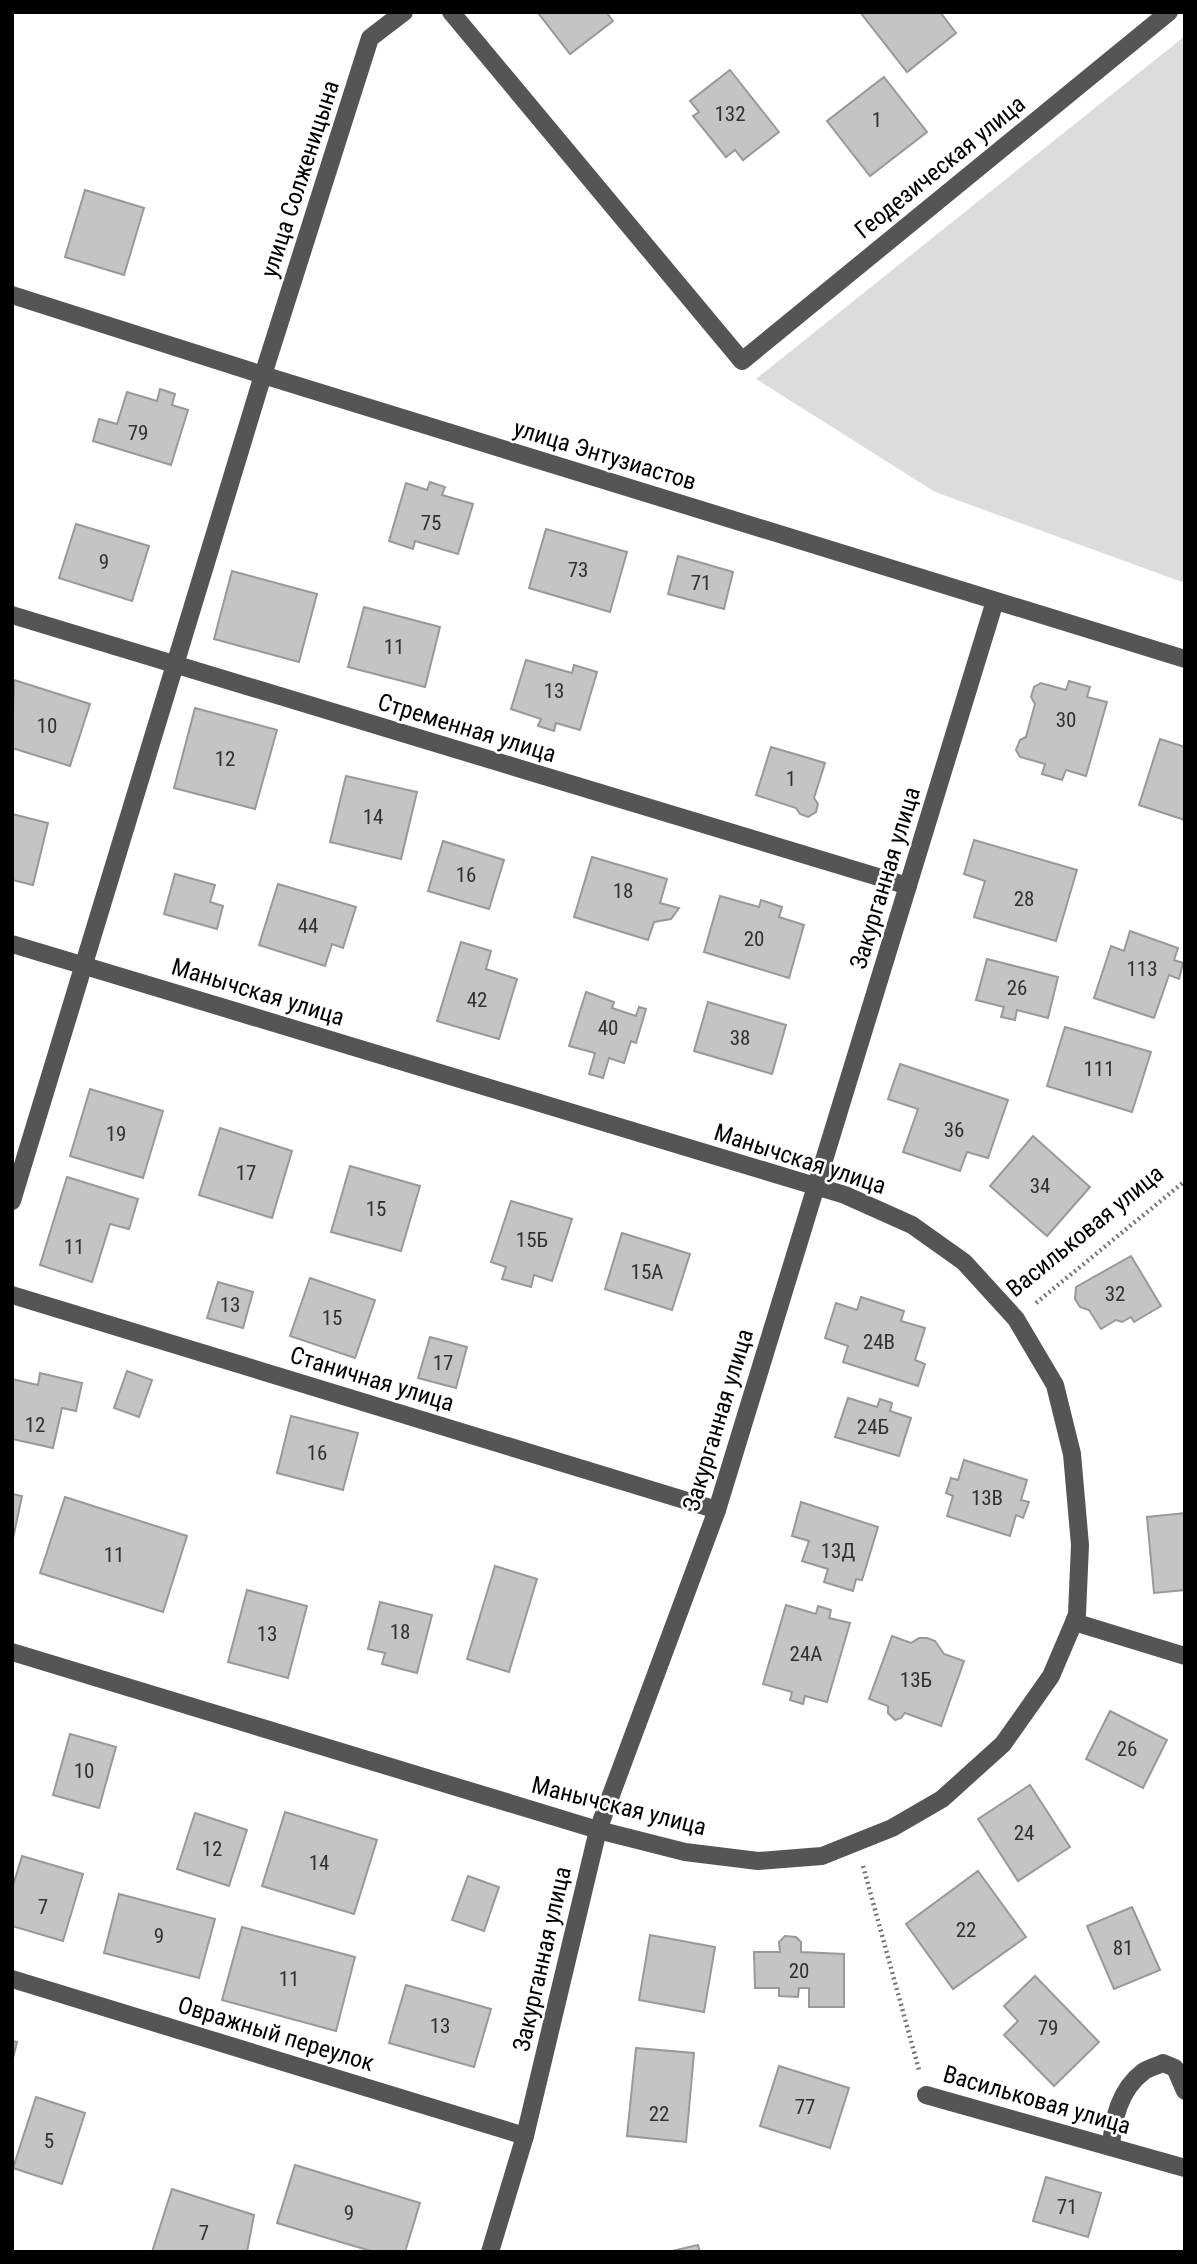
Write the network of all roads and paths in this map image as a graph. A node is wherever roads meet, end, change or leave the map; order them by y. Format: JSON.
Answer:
{"nodes":[{"id":1,"x":404,"y":12,"type":"edge"},
{"id":2,"x":451,"y":12,"type":"edge"},
{"id":3,"x":1169,"y":12,"type":"edge"},
{"id":4,"x":12,"y":295,"type":"edge"},
{"id":5,"x":263,"y":375,"type":"junction"},
{"id":6,"x":995,"y":601,"type":"junction"},
{"id":7,"x":12,"y":615,"type":"edge"},
{"id":8,"x":1185,"y":659,"type":"edge"},
{"id":9,"x":175,"y":665,"type":"junction"},
{"id":10,"x":908,"y":886,"type":"junction"},
{"id":11,"x":12,"y":944,"type":"edge"},
{"id":12,"x":84,"y":966,"type":"junction"},
{"id":13,"x":1185,"y":1181,"type":"edge"},
{"id":14,"x":816,"y":1186,"type":"junction"},
{"id":15,"x":12,"y":1201,"type":"edge"},
{"id":16,"x":12,"y":1295,"type":"edge"},
{"id":17,"x":1016,"y":1319,"type":"junction"},
{"id":18,"x":717,"y":1510,"type":"junction"},
{"id":19,"x":1074,"y":1622,"type":"junction"},
{"id":20,"x":12,"y":1652,"type":"edge"},
{"id":21,"x":1185,"y":1656,"type":"edge"},
{"id":22,"x":598,"y":1830,"type":"junction"},
{"id":23,"x":857,"y":1841,"type":"junction"},
{"id":24,"x":12,"y":1979,"type":"edge"},
{"id":25,"x":1185,"y":2091,"type":"edge"},
{"id":26,"x":926,"y":2095,"type":"joint"},
{"id":27,"x":525,"y":2136,"type":"junction"},
{"id":28,"x":1111,"y":2147,"type":"junction"},
{"id":29,"x":1185,"y":2168,"type":"edge"},
{"id":30,"x":490,"y":2252,"type":"edge"}],
"edges":[{"from":1,"to":5,"type":"street","name":"улица Солженицына"},
{"from":2,"to":3,"type":"street","name":"Геодезическая улица"},
{"from":4,"to":5,"type":"street","name":"улица Энтузиастов"},
{"from":5,"to":6,"type":"street","name":"улица Энтузиастов"},
{"from":5,"to":9,"type":"street","name":"улица Солженицына"},
{"from":6,"to":8,"type":"street","name":"улица Энтузиастов"},
{"from":6,"to":10,"type":"street","name":"Закурганная улица"},
{"from":7,"to":9,"type":"street","name":"Стременная улица"},
{"from":9,"to":10,"type":"street","name":"Стременная улица"},
{"from":9,"to":12,"type":"street","name":"улица Солженицына"},
{"from":10,"to":14,"type":"street","name":"Закурганная улица"},
{"from":11,"to":12,"type":"street","name":"Манычская улица"},
{"from":12,"to":14,"type":"street","name":"Манычская улица"},
{"from":12,"to":15,"type":"street","name":"улица Солженицына"},
{"from":13,"to":17,"type":"path","name":"Васильковая улица"},
{"from":14,"to":17,"type":"street","name":"Манычская улица"},
{"from":14,"to":18,"type":"street","name":"Закурганная улица"},
{"from":16,"to":18,"type":"street","name":"Станичная улица"},
{"from":17,"to":19,"type":"street","name":"Манычская улица"},
{"from":18,"to":22,"type":"street","name":"Закурганная улица"},
{"from":19,"to":21,"type":"street"},
{"from":19,"to":23,"type":"street","name":"Манычская улица"},
{"from":20,"to":22,"type":"street","name":"Манычская улица"},
{"from":22,"to":23,"type":"street","name":"Манычская улица"},
{"from":22,"to":27,"type":"street","name":"Закурганная улица"},
{"from":23,"to":26,"type":"path","name":"Васильковая улица"},
{"from":24,"to":27,"type":"street","name":"Овражный переулок"},
{"from":25,"to":28,"type":"street"},
{"from":26,"to":28,"type":"street","name":"Васильковая улица"},
{"from":27,"to":30,"type":"street","name":"Закурганная улица"},
{"from":28,"to":29,"type":"street","name":"Васильковая улица"}]}
